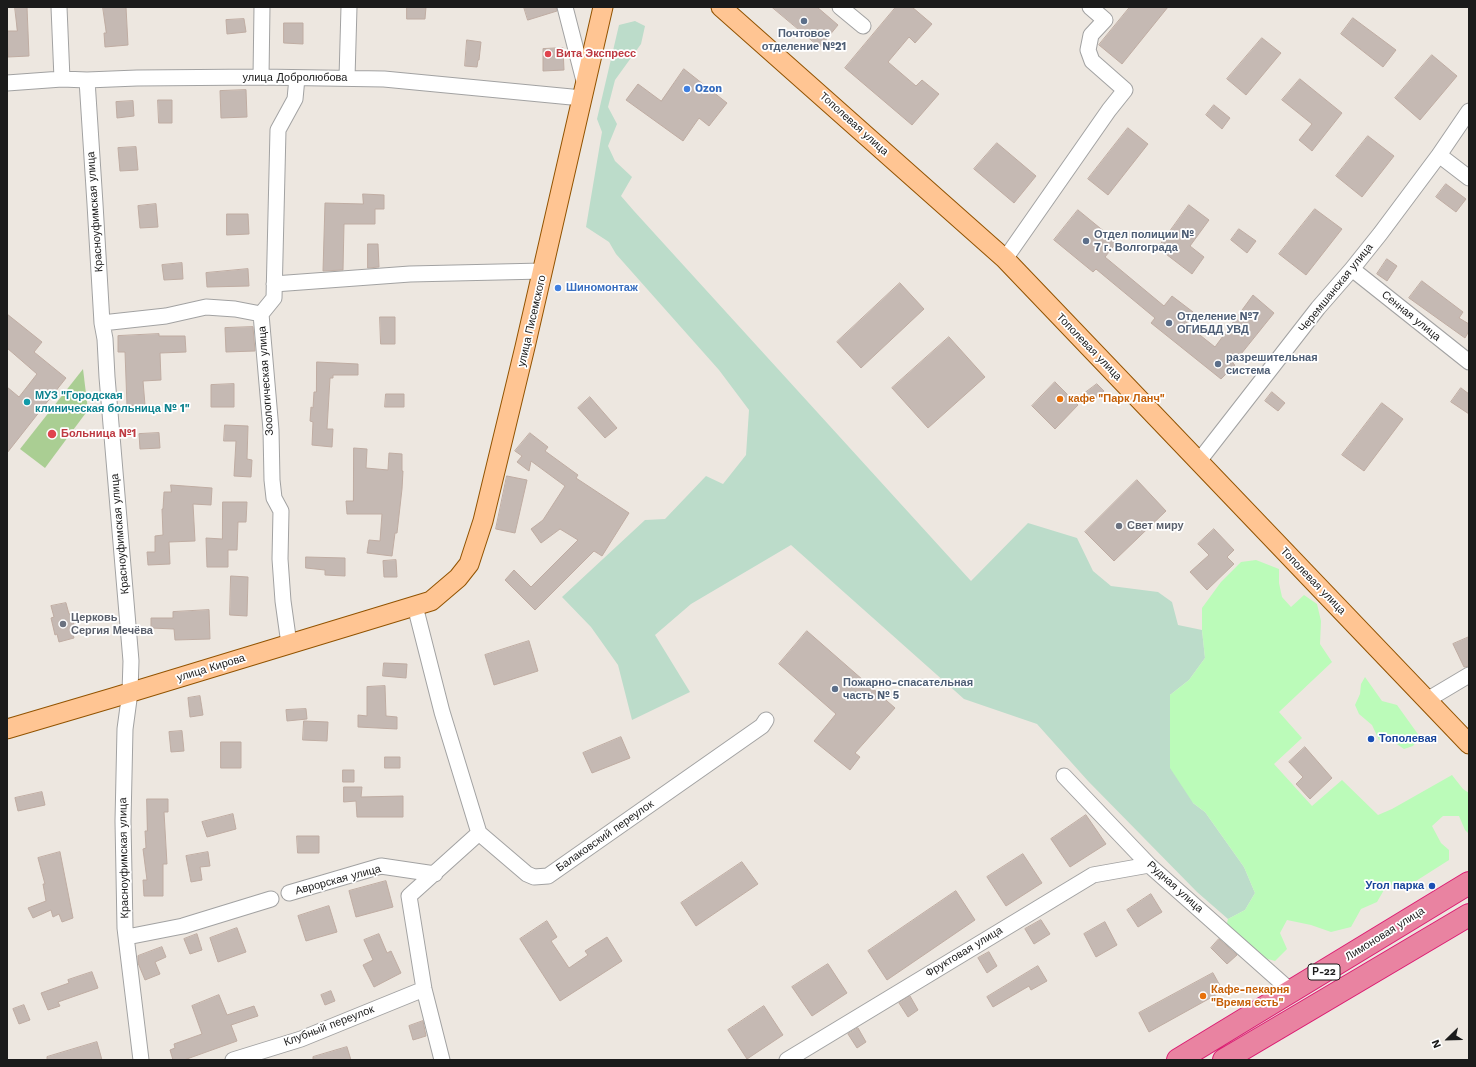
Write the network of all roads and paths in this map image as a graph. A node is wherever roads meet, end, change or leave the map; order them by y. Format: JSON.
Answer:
{"nodes":[{"id":1,"x":59,"y":7,"type":"edge"},
{"id":2,"x":262,"y":7,"type":"edge"},
{"id":3,"x":349,"y":7,"type":"edge"},
{"id":4,"x":565,"y":7,"type":"edge"},
{"id":5,"x":603,"y":7,"type":"edge"},
{"id":6,"x":721,"y":7,"type":"edge"},
{"id":7,"x":840,"y":7,"type":"edge"},
{"id":8,"x":1090,"y":7,"type":"edge"},
{"id":9,"x":863,"y":26,"type":"dead end"},
{"id":10,"x":261,"y":77,"type":"junction"},
{"id":11,"x":297,"y":78,"type":"junction"},
{"id":12,"x":347,"y":78,"type":"junction"},
{"id":13,"x":62,"y":79,"type":"junction"},
{"id":14,"x":86,"y":80,"type":"junction"},
{"id":15,"x":7,"y":83,"type":"edge"},
{"id":16,"x":583,"y":92,"type":"junction"},
{"id":17,"x":1469,"y":111,"type":"edge"},
{"id":18,"x":1439,"y":155,"type":"junction"},
{"id":19,"x":1469,"y":178,"type":"edge"},
{"id":20,"x":1005,"y":259,"type":"junction"},
{"id":21,"x":1352,"y":269,"type":"junction"},
{"id":22,"x":543,"y":271,"type":"junction"},
{"id":23,"x":274,"y":284,"type":"junction"},
{"id":24,"x":261,"y":314,"type":"junction"},
{"id":25,"x":102,"y":323,"type":"junction"},
{"id":26,"x":1469,"y":362,"type":"edge"},
{"id":27,"x":1199,"y":461,"type":"junction"},
{"id":28,"x":415,"y":606,"type":"junction"},
{"id":29,"x":289,"y":644,"type":"junction"},
{"id":30,"x":1469,"y":675,"type":"edge"},
{"id":31,"x":130,"y":692,"type":"junction"},
{"id":32,"x":1427,"y":700,"type":"junction"},
{"id":33,"x":766,"y":720,"type":"dead end"},
{"id":34,"x":7,"y":729,"type":"edge"},
{"id":35,"x":1469,"y":744,"type":"edge"},
{"id":36,"x":1064,"y":776,"type":"dead end"},
{"id":37,"x":479,"y":833,"type":"junction"},
{"id":38,"x":1149,"y":865,"type":"junction"},
{"id":39,"x":435,"y":874,"type":"junction"},
{"id":40,"x":1469,"y":883,"type":"edge"},
{"id":41,"x":289,"y":893,"type":"dead end"},
{"id":42,"x":271,"y":899,"type":"dead end"},
{"id":43,"x":1469,"y":915,"type":"edge"},
{"id":44,"x":127,"y":938,"type":"junction"},
{"id":45,"x":424,"y":989,"type":"junction"},
{"id":46,"x":1292,"y":992,"type":"junction"},
{"id":47,"x":141,"y":1060,"type":"edge"},
{"id":48,"x":233,"y":1060,"type":"edge"},
{"id":49,"x":442,"y":1060,"type":"edge"},
{"id":50,"x":787,"y":1060,"type":"edge"},
{"id":51,"x":1178,"y":1060,"type":"edge"},
{"id":52,"x":1224,"y":1060,"type":"edge"}],
"edges":[{"from":1,"to":13,"type":"street"},
{"from":2,"to":10,"type":"street"},
{"from":3,"to":12,"type":"street"},
{"from":4,"to":16,"type":"street"},
{"from":5,"to":16,"type":"main road","name":"улица Писемского"},
{"from":6,"to":20,"type":"main road","name":"Тополевая улица"},
{"from":7,"to":9,"type":"street"},
{"from":8,"to":20,"type":"street"},
{"from":10,"to":11,"type":"street","name":"улица Добролюбова"},
{"from":10,"to":14,"type":"street","name":"улица Добролюбова"},
{"from":11,"to":12,"type":"street","name":"улица Добролюбова"},
{"from":11,"to":23,"type":"street","name":"Зоологическая улица"},
{"from":12,"to":16,"type":"street","name":"улица Добролюбова"},
{"from":13,"to":14,"type":"street","name":"улица Добролюбова"},
{"from":13,"to":15,"type":"street","name":"улица Добролюбова"},
{"from":14,"to":25,"type":"street","name":"Красноуфимская улица"},
{"from":16,"to":22,"type":"main road","name":"улица Писемского"},
{"from":17,"to":18,"type":"street","name":"Черемшанская улица"},
{"from":18,"to":19,"type":"street"},
{"from":18,"to":21,"type":"street","name":"Черемшанская улица"},
{"from":20,"to":27,"type":"main road","name":"Тополевая улица"},
{"from":21,"to":26,"type":"street","name":"Сенная улица"},
{"from":21,"to":27,"type":"street","name":"Черемшанская улица"},
{"from":22,"to":23,"type":"street"},
{"from":22,"to":28,"type":"main road","name":"улица Писемского"},
{"from":23,"to":24,"type":"street","name":"Зоологическая улица"},
{"from":24,"to":25,"type":"street"},
{"from":24,"to":29,"type":"street","name":"Зоологическая улица"},
{"from":25,"to":31,"type":"street","name":"Красноуфимская улица"},
{"from":27,"to":32,"type":"main road","name":"Тополевая улица"},
{"from":28,"to":29,"type":"main road","name":"улица Кирова"},
{"from":28,"to":37,"type":"street"},
{"from":29,"to":31,"type":"main road","name":"улица Кирова"},
{"from":30,"to":32,"type":"street"},
{"from":31,"to":34,"type":"main road","name":"улица Кирова"},
{"from":31,"to":44,"type":"street","name":"Красноуфимская улица"},
{"from":32,"to":35,"type":"main road","name":"Тополевая улица"},
{"from":33,"to":37,"type":"street","name":"Балаковский переулок"},
{"from":36,"to":38,"type":"street","name":"Рудная улица"},
{"from":37,"to":39,"type":"street"},
{"from":38,"to":46,"type":"street","name":"Рудная улица"},
{"from":38,"to":50,"type":"street","name":"Фруктовая улица"},
{"from":39,"to":41,"type":"street","name":"Аврорская улица"},
{"from":39,"to":45,"type":"street"},
{"from":40,"to":46,"type":"highway","name":"Лимоновая улица","number":"Р-22"},
{"from":42,"to":44,"type":"street"},
{"from":43,"to":52,"type":"highway","number":"Р-22"},
{"from":44,"to":47,"type":"street","name":"Красноуфимская улица"},
{"from":45,"to":48,"type":"street","name":"Клубный переулок"},
{"from":45,"to":49,"type":"street"},
{"from":46,"to":51,"type":"highway","name":"Лимоновая улица","number":"Р-22"}]}
